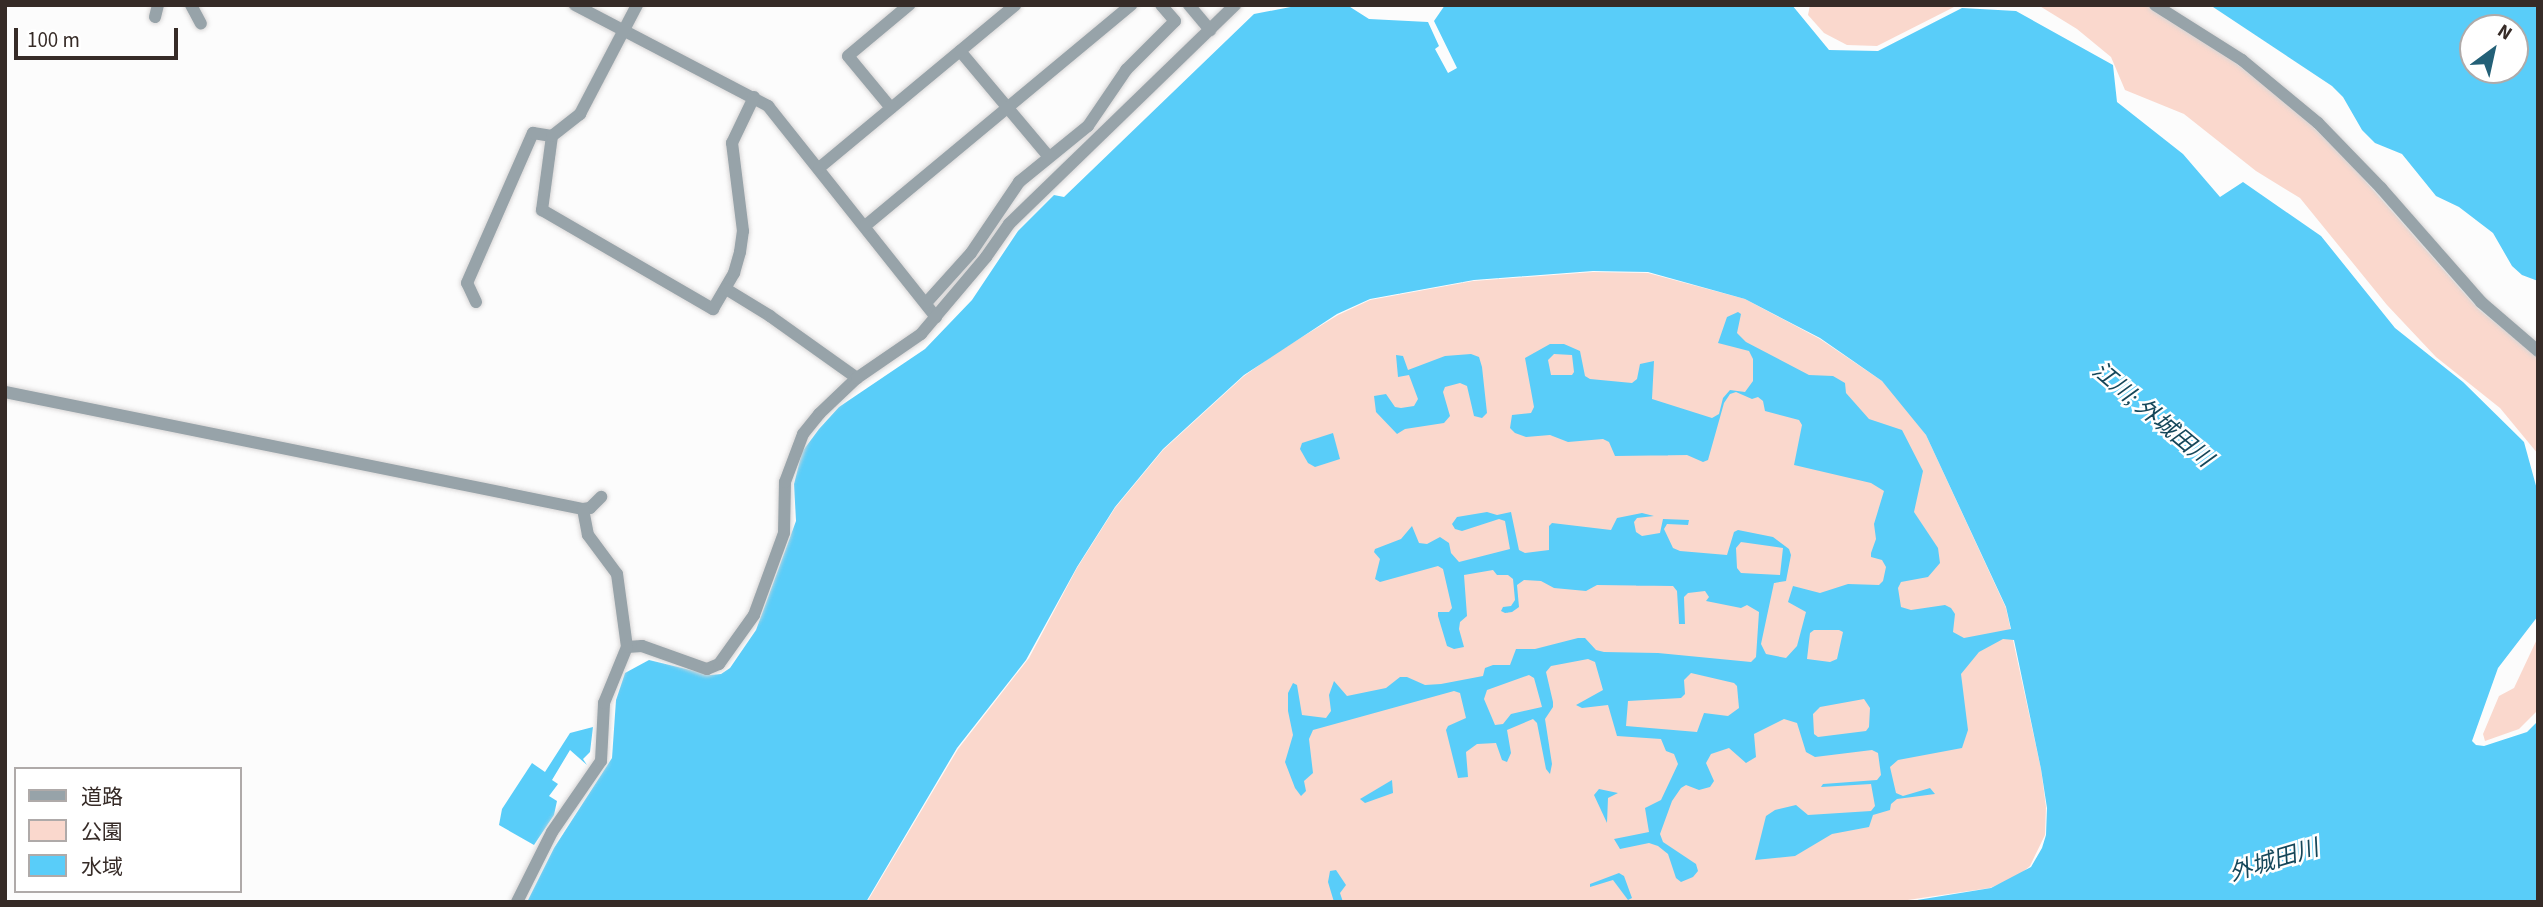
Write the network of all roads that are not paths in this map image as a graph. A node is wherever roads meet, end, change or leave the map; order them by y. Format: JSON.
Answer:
{"nodes":[{"id":1,"x":191,"y":5,"type":"edge"},
{"id":2,"x":575,"y":5,"type":"edge"},
{"id":3,"x":637,"y":5,"type":"edge"},
{"id":4,"x":909,"y":5,"type":"edge"},
{"id":5,"x":1015,"y":5,"type":"edge"},
{"id":6,"x":1131,"y":5,"type":"edge"},
{"id":7,"x":1161,"y":5,"type":"edge"},
{"id":8,"x":1189,"y":5,"type":"edge"},
{"id":9,"x":1235,"y":5,"type":"edge"},
{"id":10,"x":2155,"y":5,"type":"edge"},
{"id":11,"x":201,"y":24,"type":"dead end"},
{"id":12,"x":625,"y":30,"type":"junction"},
{"id":13,"x":1210,"y":30,"type":"junction"},
{"id":14,"x":960,"y":51,"type":"junction"},
{"id":15,"x":754,"y":97,"type":"junction"},
{"id":16,"x":891,"y":108,"type":"junction"},
{"id":17,"x":1008,"y":108,"type":"junction"},
{"id":18,"x":552,"y":136,"type":"junction"},
{"id":19,"x":1048,"y":156,"type":"junction"},
{"id":20,"x":818,"y":168,"type":"junction"},
{"id":21,"x":865,"y":226,"type":"junction"},
{"id":22,"x":726,"y":289,"type":"junction"},
{"id":23,"x":476,"y":302,"type":"dead end"},
{"id":24,"x":926,"y":303,"type":"junction"},
{"id":25,"x":936,"y":317,"type":"junction"},
{"id":26,"x":2538,"y":351,"type":"edge"},
{"id":27,"x":857,"y":378,"type":"junction"},
{"id":28,"x":5,"y":392,"type":"edge"},
{"id":29,"x":600,"y":497,"type":"dead end"},
{"id":30,"x":583,"y":509,"type":"junction"},
{"id":31,"x":627,"y":647,"type":"junction"},
{"id":32,"x":517,"y":902,"type":"edge"}],
"edges":[{"from":1,"to":11,"type":"street"},
{"from":2,"to":12,"type":"street"},
{"from":3,"to":12,"type":"street"},
{"from":4,"to":16,"type":"street"},
{"from":5,"to":14,"type":"street"},
{"from":6,"to":17,"type":"street"},
{"from":7,"to":19,"type":"street"},
{"from":8,"to":13,"type":"street"},
{"from":9,"to":13,"type":"street"},
{"from":10,"to":26,"type":"street"},
{"from":12,"to":15,"type":"street"},
{"from":12,"to":18,"type":"street"},
{"from":13,"to":25,"type":"street"},
{"from":14,"to":16,"type":"street"},
{"from":14,"to":17,"type":"street"},
{"from":15,"to":20,"type":"street"},
{"from":15,"to":22,"type":"street"},
{"from":16,"to":20,"type":"street"},
{"from":17,"to":19,"type":"street"},
{"from":17,"to":21,"type":"street"},
{"from":18,"to":22,"type":"street"},
{"from":18,"to":23,"type":"street"},
{"from":19,"to":24,"type":"street"},
{"from":20,"to":21,"type":"street"},
{"from":21,"to":24,"type":"street"},
{"from":22,"to":27,"type":"street"},
{"from":24,"to":25,"type":"street"},
{"from":25,"to":27,"type":"street"},
{"from":27,"to":31,"type":"street"},
{"from":28,"to":30,"type":"street"},
{"from":29,"to":30,"type":"street"},
{"from":30,"to":31,"type":"street"},
{"from":31,"to":32,"type":"street"}]}
